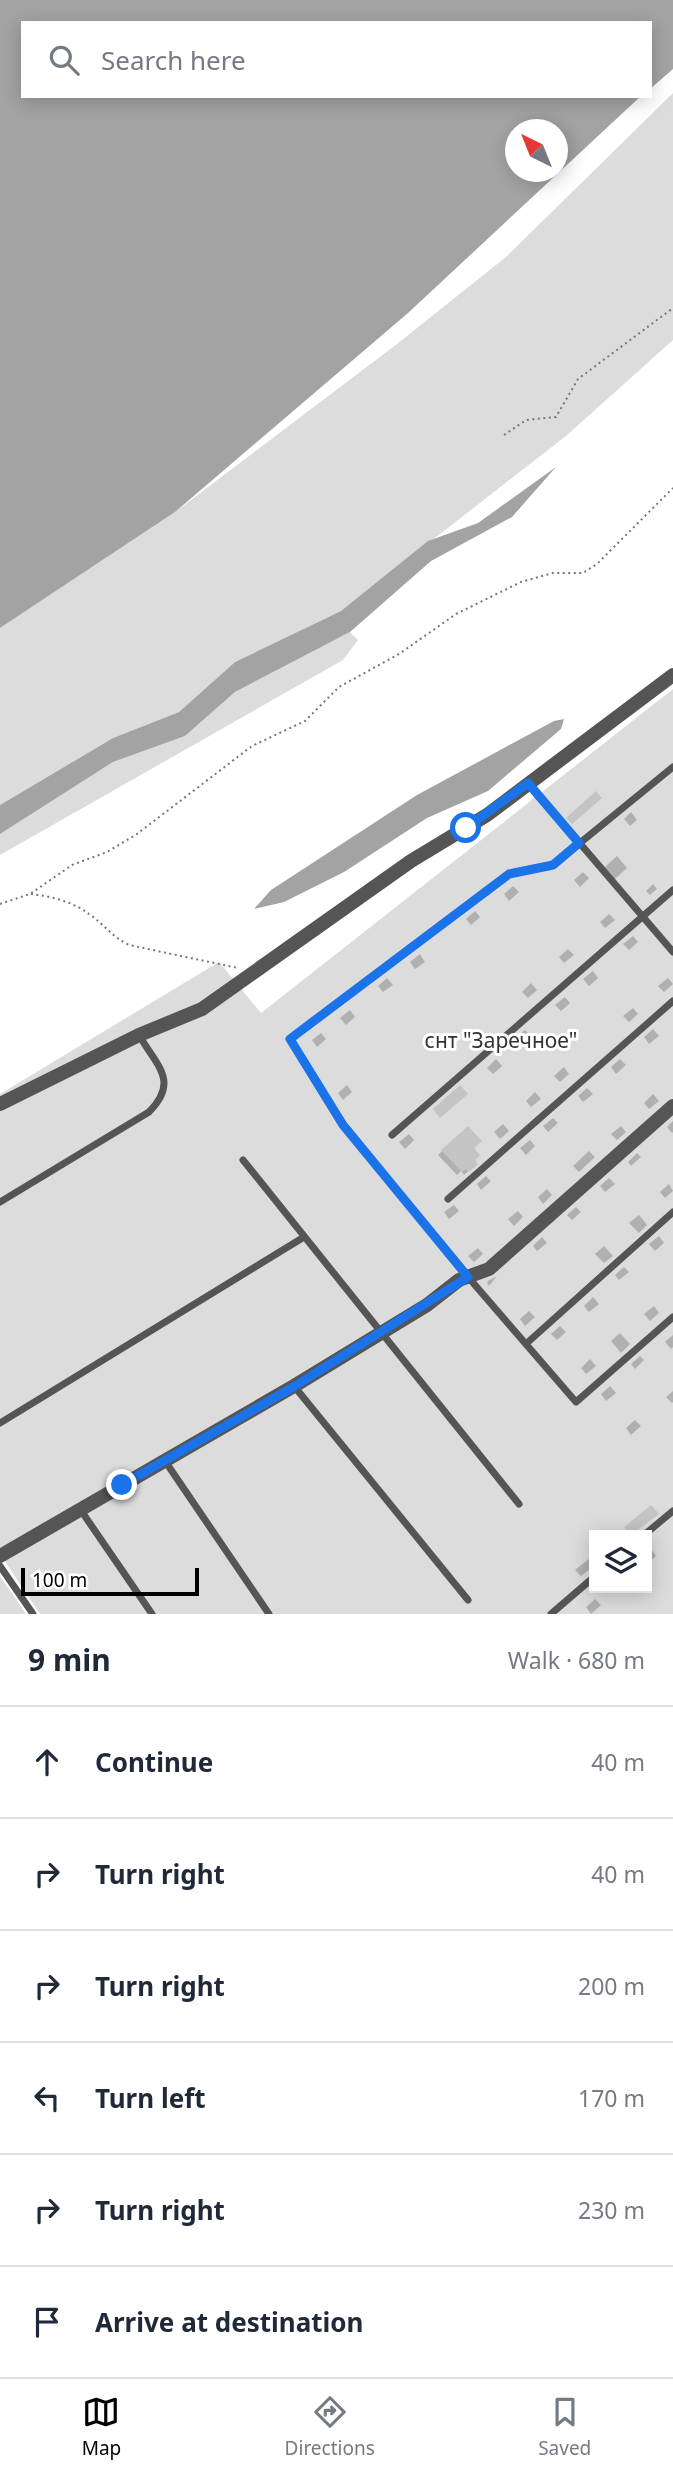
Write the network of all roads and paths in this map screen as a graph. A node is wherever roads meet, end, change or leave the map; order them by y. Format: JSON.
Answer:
{"nodes":[{"id":1,"x":673,"y":308,"type":"edge"},
{"id":2,"x":504,"y":435,"type":"dead end"},
{"id":3,"x":673,"y":488,"type":"edge"},
{"id":4,"x":673,"y":675,"type":"edge"},
{"id":5,"x":673,"y":767,"type":"edge"},
{"id":6,"x":528,"y":783,"type":"junction"},
{"id":7,"x":579,"y":843,"type":"junction"},
{"id":8,"x":673,"y":890,"type":"edge"},
{"id":9,"x":30,"y":894,"type":"junction"},
{"id":10,"x":0,"y":904,"type":"edge"},
{"id":11,"x":643,"y":917,"type":"junction"},
{"id":12,"x":673,"y":952,"type":"edge"},
{"id":13,"x":239,"y":968,"type":"dead end"},
{"id":14,"x":673,"y":1001,"type":"edge"},
{"id":15,"x":139,"y":1035,"type":"junction"},
{"id":16,"x":0,"y":1104,"type":"edge"},
{"id":17,"x":673,"y":1106,"type":"edge"},
{"id":18,"x":392,"y":1135,"type":"dead end"},
{"id":19,"x":243,"y":1160,"type":"dead end"},
{"id":20,"x":449,"y":1199,"type":"dead end"},
{"id":21,"x":0,"y":1202,"type":"edge"},
{"id":22,"x":673,"y":1213,"type":"edge"},
{"id":23,"x":304,"y":1237,"type":"junction"},
{"id":24,"x":468,"y":1277,"type":"junction"},
{"id":25,"x":673,"y":1317,"type":"edge"},
{"id":26,"x":382,"y":1332,"type":"junction"},
{"id":27,"x":527,"y":1343,"type":"junction"},
{"id":28,"x":295,"y":1386,"type":"junction"},
{"id":29,"x":0,"y":1423,"type":"edge"},
{"id":30,"x":164,"y":1460,"type":"junction"},
{"id":31,"x":519,"y":1504,"type":"dead end"},
{"id":32,"x":80,"y":1510,"type":"junction"},
{"id":33,"x":673,"y":1511,"type":"edge"},
{"id":34,"x":650,"y":1530,"type":"edge"},
{"id":35,"x":0,"y":1556,"type":"edge"},
{"id":36,"x":0,"y":1566,"type":"edge"},
{"id":37,"x":589,"y":1581,"type":"edge"},
{"id":38,"x":468,"y":1600,"type":"dead end"},
{"id":39,"x":33,"y":1614,"type":"edge"},
{"id":40,"x":152,"y":1614,"type":"edge"},
{"id":41,"x":269,"y":1614,"type":"edge"},
{"id":42,"x":551,"y":1614,"type":"edge"}],
"edges":[{"from":1,"to":2,"type":"path"},
{"from":3,"to":9,"type":"path"},
{"from":4,"to":6,"type":"street"},
{"from":5,"to":7,"type":"lane"},
{"from":6,"to":7,"type":"lane"},
{"from":6,"to":15,"type":"street"},
{"from":7,"to":11,"type":"lane"},
{"from":7,"to":24,"type":"lane"},
{"from":8,"to":11,"type":"lane"},
{"from":9,"to":10,"type":"path"},
{"from":9,"to":13,"type":"path"},
{"from":11,"to":12,"type":"lane"},
{"from":11,"to":18,"type":"lane"},
{"from":14,"to":20,"type":"lane"},
{"from":15,"to":16,"type":"street"},
{"from":15,"to":21,"type":"lane"},
{"from":17,"to":24,"type":"street"},
{"from":19,"to":23,"type":"lane"},
{"from":22,"to":27,"type":"lane"},
{"from":23,"to":26,"type":"lane"},
{"from":23,"to":29,"type":"lane"},
{"from":24,"to":26,"type":"street"},
{"from":24,"to":27,"type":"lane"},
{"from":25,"to":27,"type":"lane"},
{"from":26,"to":28,"type":"street"},
{"from":26,"to":31,"type":"lane"},
{"from":28,"to":30,"type":"street"},
{"from":28,"to":38,"type":"lane"},
{"from":30,"to":32,"type":"street"},
{"from":30,"to":41,"type":"lane"},
{"from":32,"to":35,"type":"street"},
{"from":32,"to":40,"type":"lane"},
{"from":33,"to":34,"type":"lane"},
{"from":36,"to":39,"type":"lane"},
{"from":37,"to":42,"type":"lane"}]}
